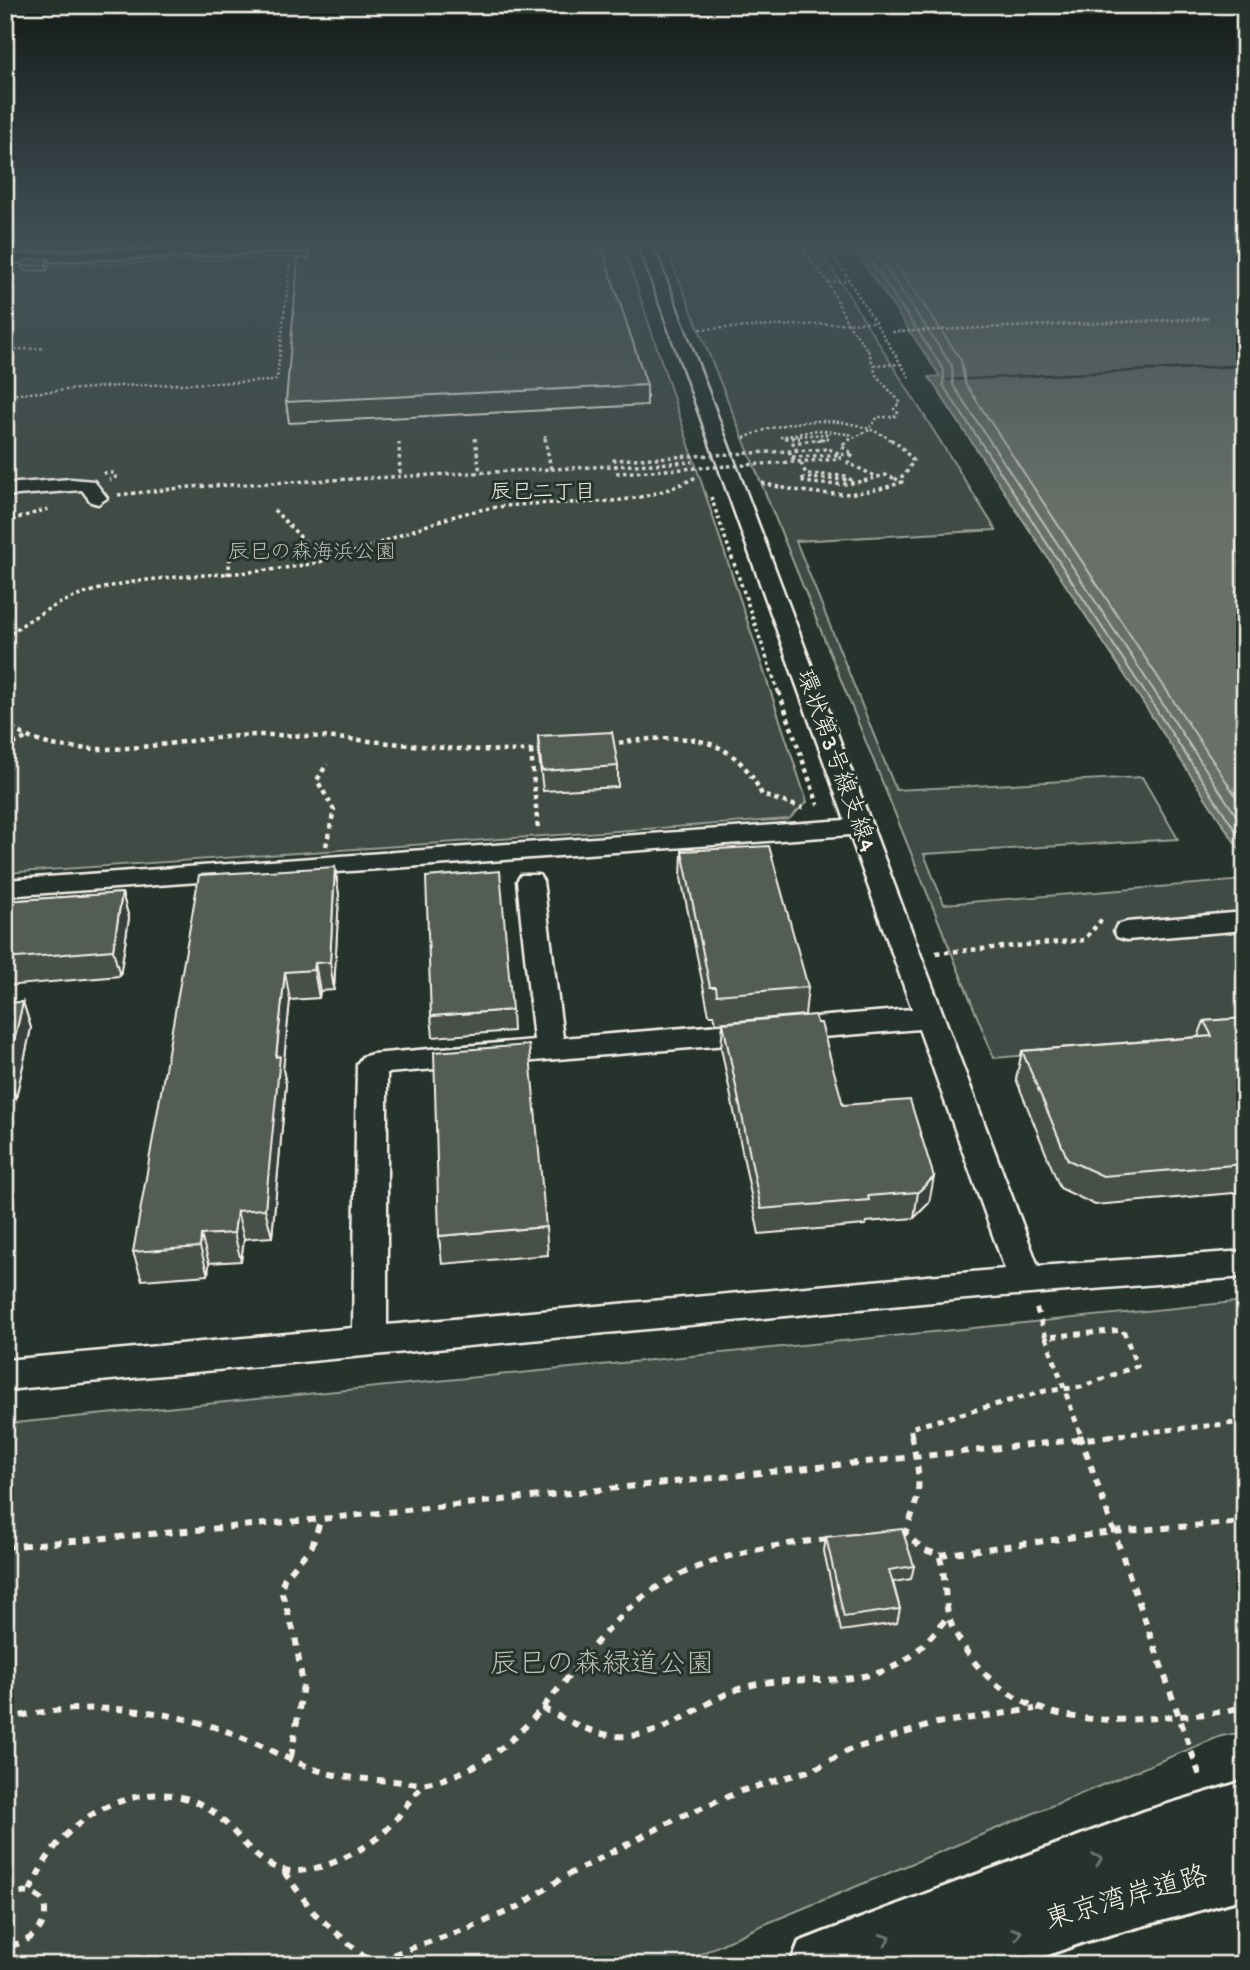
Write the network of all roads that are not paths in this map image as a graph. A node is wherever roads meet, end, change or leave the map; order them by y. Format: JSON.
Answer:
{"nodes":[{"id":1,"x":678,"y":332,"type":"edge"},
{"id":2,"x":5,"y":490,"type":"edge"},
{"id":3,"x":98,"y":498,"type":"road end"},
{"id":4,"x":858,"y":827,"type":"junction"},
{"id":5,"x":530,"y":881,"type":"dead end"},
{"id":6,"x":5,"y":888,"type":"edge"},
{"id":7,"x":1245,"y":921,"type":"edge"},
{"id":8,"x":1120,"y":923,"type":"road end"},
{"id":9,"x":928,"y":1018,"type":"junction"},
{"id":10,"x":550,"y":1049,"type":"junction"},
{"id":11,"x":1245,"y":1264,"type":"edge"},
{"id":12,"x":1031,"y":1294,"type":"junction"},
{"id":13,"x":370,"y":1339,"type":"junction"},
{"id":14,"x":5,"y":1375,"type":"edge"},
{"id":15,"x":1224,"y":1799,"type":"edge"},
{"id":16,"x":1245,"y":1867,"type":"edge"},
{"id":17,"x":822,"y":1965,"type":"edge"},
{"id":18,"x":930,"y":1965,"type":"edge"}],
"edges":[{"from":1,"to":4,"type":"street","name":"環状第3号線支線4"},
{"from":2,"to":3,"type":"street"},
{"from":4,"to":6,"type":"street"},
{"from":4,"to":9,"type":"street","name":"環状第3号線支線4"},
{"from":5,"to":10,"type":"street"},
{"from":7,"to":8,"type":"street"},
{"from":9,"to":10,"type":"street"},
{"from":9,"to":12,"type":"street","name":"環状第3号線支線4"},
{"from":10,"to":13,"type":"street"},
{"from":11,"to":12,"type":"street"},
{"from":12,"to":13,"type":"street"},
{"from":13,"to":14,"type":"street"},
{"from":17,"to":15,"type":"highway","one_way":true},
{"from":18,"to":16,"type":"highway","name":"東京湾岸道路","one_way":true}]}
